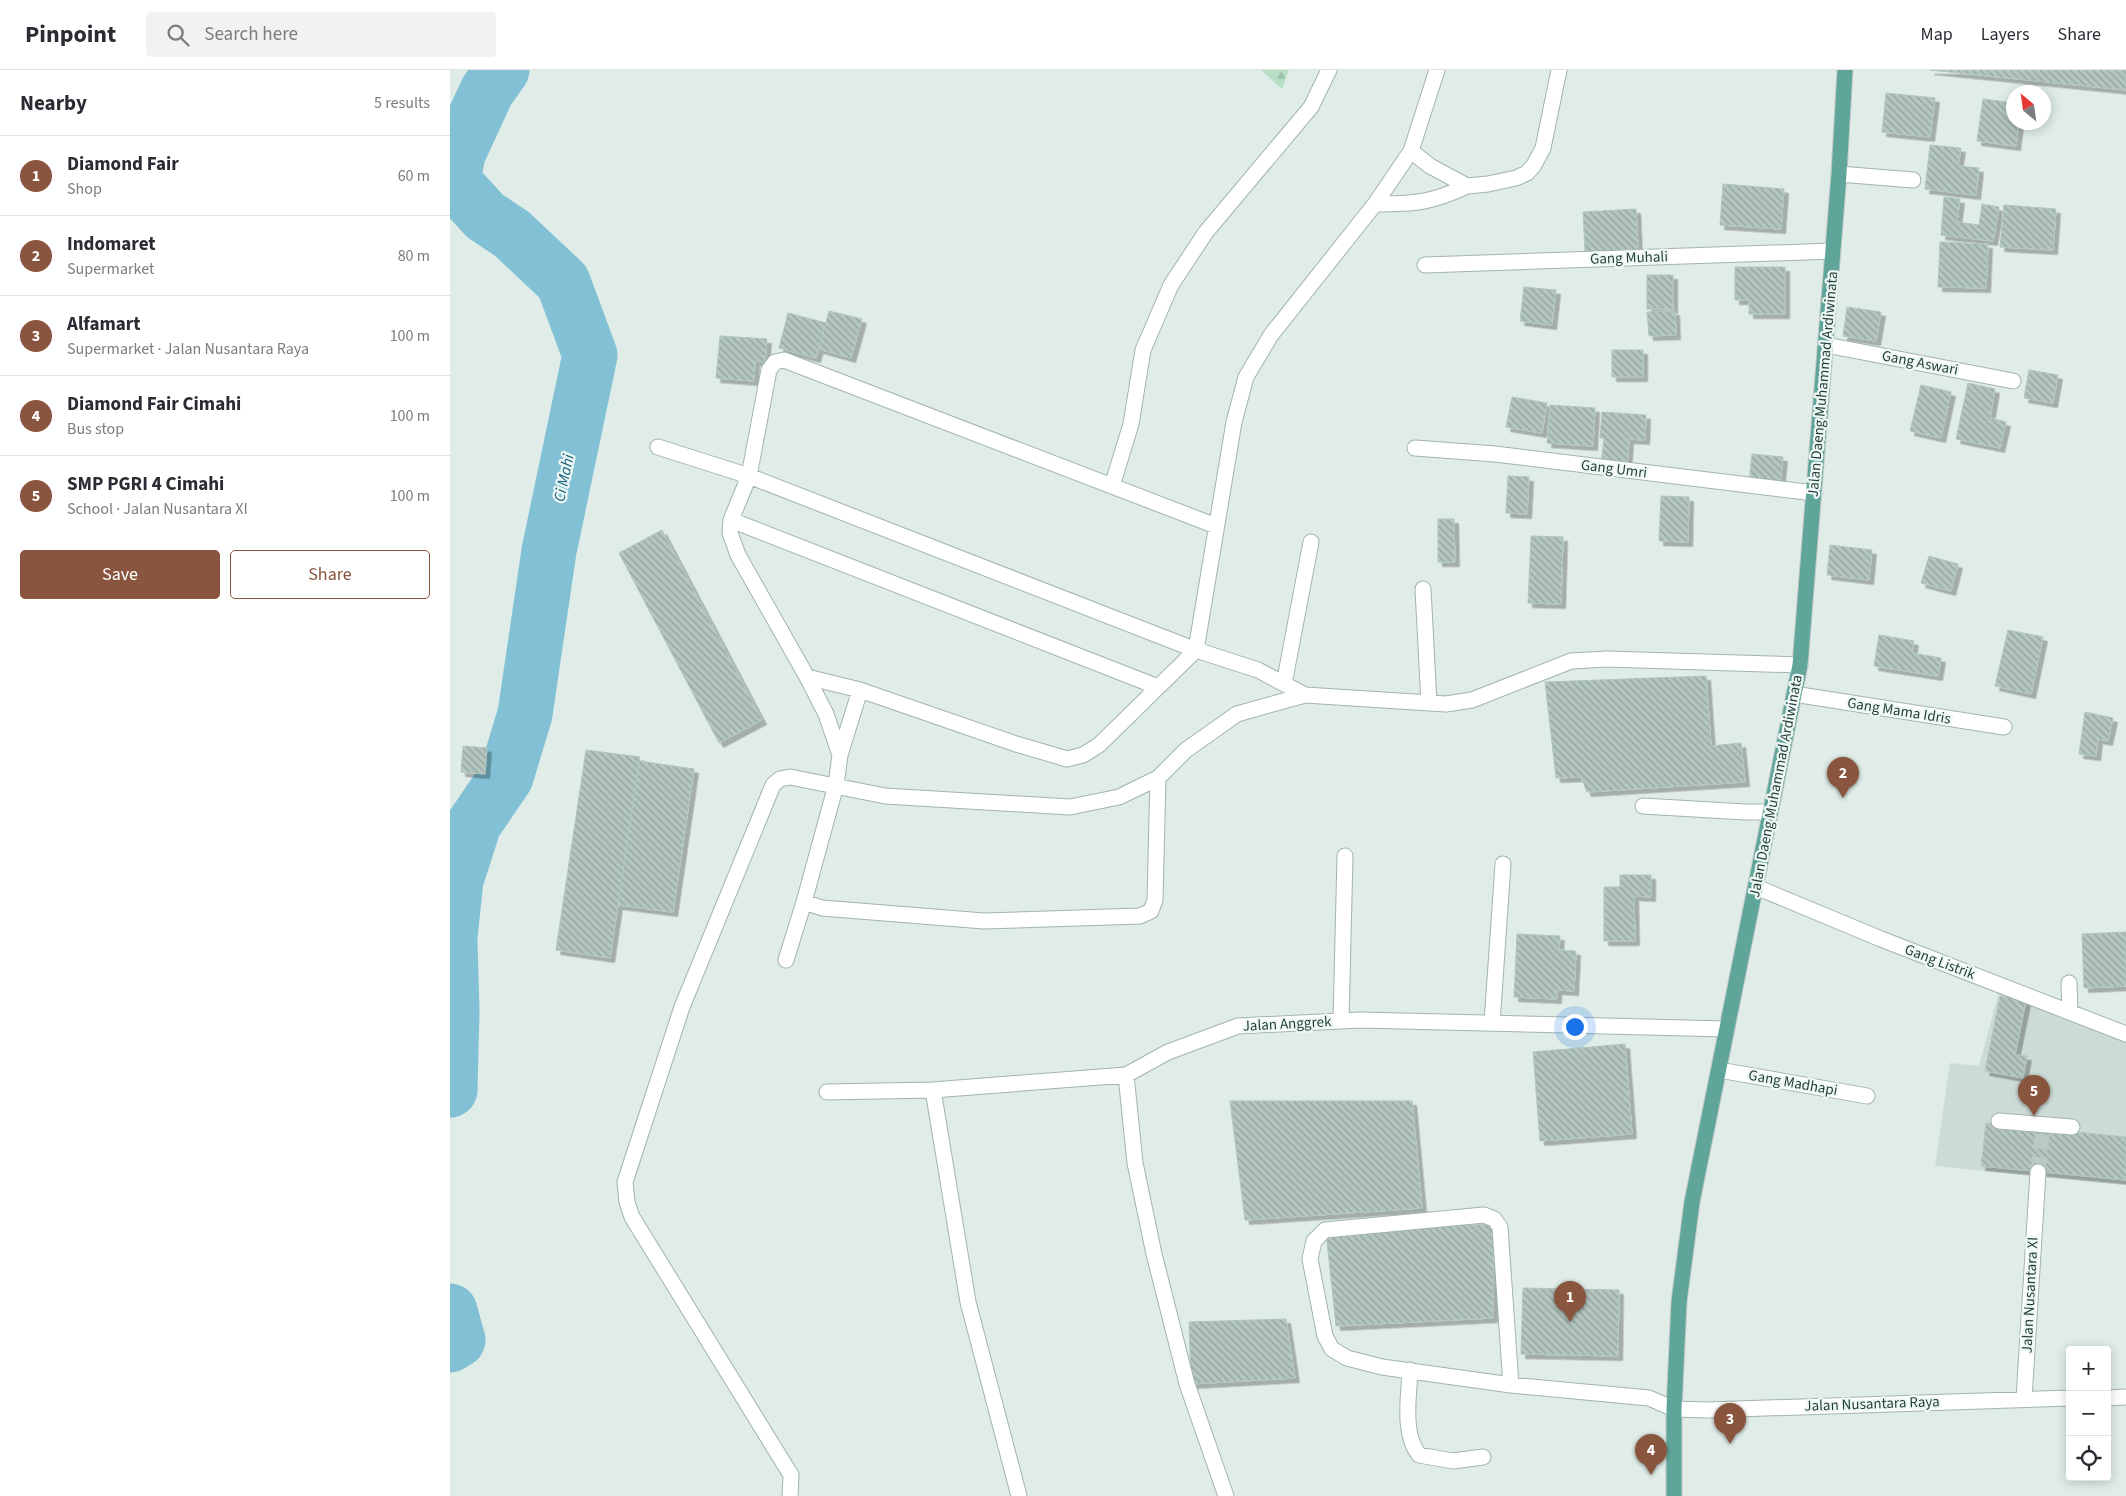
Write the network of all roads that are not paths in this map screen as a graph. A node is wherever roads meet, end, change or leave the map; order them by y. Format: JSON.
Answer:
{"nodes":[{"id":1,"x":1329,"y":70,"type":"edge"},
{"id":2,"x":1437,"y":70,"type":"edge"},
{"id":3,"x":1559,"y":70,"type":"edge"},
{"id":4,"x":1845,"y":70,"type":"edge"},
{"id":5,"x":1411,"y":151,"type":"junction"},
{"id":6,"x":1839,"y":174,"type":"junction"},
{"id":7,"x":1913,"y":180,"type":"dead end"},
{"id":8,"x":1467,"y":186,"type":"junction"},
{"id":9,"x":1375,"y":204,"type":"junction"},
{"id":10,"x":1833,"y":251,"type":"junction"},
{"id":11,"x":1425,"y":265,"type":"dead end"},
{"id":12,"x":1826,"y":345,"type":"junction"},
{"id":13,"x":2013,"y":381,"type":"dead end"},
{"id":14,"x":658,"y":446,"type":"dead end"},
{"id":15,"x":1415,"y":448,"type":"dead end"},
{"id":16,"x":749,"y":476,"type":"junction"},
{"id":17,"x":1112,"y":486,"type":"junction"},
{"id":18,"x":1814,"y":493,"type":"junction"},
{"id":19,"x":731,"y":520,"type":"junction"},
{"id":20,"x":1216,"y":526,"type":"junction"},
{"id":21,"x":1311,"y":542,"type":"dead end"},
{"id":22,"x":1423,"y":589,"type":"dead end"},
{"id":23,"x":1196,"y":650,"type":"junction"},
{"id":24,"x":1800,"y":665,"type":"junction"},
{"id":25,"x":807,"y":677,"type":"junction"},
{"id":26,"x":1284,"y":684,"type":"junction"},
{"id":27,"x":1158,"y":687,"type":"junction"},
{"id":28,"x":860,"y":690,"type":"junction"},
{"id":29,"x":1794,"y":694,"type":"junction"},
{"id":30,"x":1305,"y":695,"type":"junction"},
{"id":31,"x":1429,"y":703,"type":"junction"},
{"id":32,"x":2004,"y":726,"type":"dead end"},
{"id":33,"x":840,"y":755,"type":"junction"},
{"id":34,"x":1158,"y":778,"type":"junction"},
{"id":35,"x":836,"y":785,"type":"junction"},
{"id":36,"x":1643,"y":806,"type":"dead end"},
{"id":37,"x":1770,"y":812,"type":"junction"},
{"id":38,"x":1345,"y":856,"type":"dead end"},
{"id":39,"x":1504,"y":864,"type":"dead end"},
{"id":40,"x":1756,"y":887,"type":"junction"},
{"id":41,"x":804,"y":902,"type":"junction"},
{"id":42,"x":786,"y":960,"type":"dead end"},
{"id":43,"x":2069,"y":983,"type":"dead end"},
{"id":44,"x":2070,"y":1012,"type":"junction"},
{"id":45,"x":1341,"y":1021,"type":"junction"},
{"id":46,"x":1492,"y":1023,"type":"junction"},
{"id":47,"x":1727,"y":1030,"type":"junction"},
{"id":48,"x":2126,"y":1034,"type":"edge"},
{"id":49,"x":1719,"y":1070,"type":"junction"},
{"id":50,"x":1126,"y":1075,"type":"junction"},
{"id":51,"x":932,"y":1090,"type":"junction"},
{"id":52,"x":827,"y":1092,"type":"dead end"},
{"id":53,"x":1867,"y":1096,"type":"dead end"},
{"id":54,"x":1999,"y":1121,"type":"dead end"},
{"id":55,"x":2072,"y":1127,"type":"dead end"},
{"id":56,"x":2038,"y":1172,"type":"tunnel mouth"},
{"id":57,"x":1410,"y":1370,"type":"junction"},
{"id":58,"x":1511,"y":1385,"type":"junction"},
{"id":59,"x":2126,"y":1397,"type":"edge"},
{"id":60,"x":2066,"y":1398,"type":"edge"},
{"id":61,"x":2111,"y":1398,"type":"edge"},
{"id":62,"x":2024,"y":1399,"type":"junction"},
{"id":63,"x":1674,"y":1409,"type":"junction"},
{"id":64,"x":1483,"y":1458,"type":"dead end"},
{"id":65,"x":790,"y":1496,"type":"edge"},
{"id":66,"x":1019,"y":1496,"type":"edge"},
{"id":67,"x":1226,"y":1496,"type":"edge"},
{"id":68,"x":1674,"y":1496,"type":"edge"}],
"edges":[{"from":1,"to":17,"type":"street"},
{"from":2,"to":5,"type":"street"},
{"from":3,"to":8,"type":"street"},
{"from":4,"to":6,"type":"main road","name":"Jalan Daeng Muhammad Ardiwinata"},
{"from":5,"to":8,"type":"street"},
{"from":5,"to":9,"type":"street"},
{"from":6,"to":7,"type":"street"},
{"from":6,"to":10,"type":"main road","name":"Jalan Daeng Muhammad Ardiwinata"},
{"from":8,"to":9,"type":"street"},
{"from":9,"to":20,"type":"street"},
{"from":10,"to":11,"type":"street","name":"Gang Muhali"},
{"from":10,"to":12,"type":"main road","name":"Jalan Daeng Muhammad Ardiwinata"},
{"from":12,"to":13,"type":"street","name":"Gang Aswari"},
{"from":12,"to":18,"type":"main road","name":"Jalan Daeng Muhammad Ardiwinata"},
{"from":14,"to":16,"type":"street"},
{"from":15,"to":18,"type":"street","name":"Gang Umri"},
{"from":16,"to":17,"type":"street"},
{"from":16,"to":19,"type":"street"},
{"from":16,"to":23,"type":"street"},
{"from":17,"to":20,"type":"street"},
{"from":18,"to":24,"type":"main road","name":"Jalan Daeng Muhammad Ardiwinata"},
{"from":19,"to":25,"type":"street"},
{"from":19,"to":27,"type":"street"},
{"from":20,"to":23,"type":"street"},
{"from":21,"to":26,"type":"street"},
{"from":22,"to":31,"type":"street"},
{"from":23,"to":26,"type":"street"},
{"from":23,"to":27,"type":"street"},
{"from":24,"to":29,"type":"main road","name":"Jalan Daeng Muhammad Ardiwinata"},
{"from":24,"to":31,"type":"street"},
{"from":25,"to":28,"type":"street"},
{"from":25,"to":33,"type":"street"},
{"from":26,"to":30,"type":"street"},
{"from":27,"to":28,"type":"street"},
{"from":28,"to":33,"type":"street"},
{"from":29,"to":32,"type":"street","name":"Gang Mama Idris"},
{"from":29,"to":37,"type":"main road","name":"Jalan Daeng Muhammad Ardiwinata"},
{"from":30,"to":31,"type":"street"},
{"from":30,"to":34,"type":"street"},
{"from":33,"to":35,"type":"street"},
{"from":34,"to":35,"type":"street"},
{"from":34,"to":41,"type":"street"},
{"from":35,"to":41,"type":"street"},
{"from":35,"to":65,"type":"street"},
{"from":36,"to":37,"type":"street"},
{"from":37,"to":40,"type":"main road","name":"Jalan Daeng Muhammad Ardiwinata"},
{"from":38,"to":45,"type":"street"},
{"from":39,"to":46,"type":"street"},
{"from":40,"to":44,"type":"street","name":"Gang Listrik"},
{"from":40,"to":47,"type":"main road","name":"Jalan Daeng Muhammad Ardiwinata"},
{"from":41,"to":42,"type":"street"},
{"from":43,"to":44,"type":"street"},
{"from":44,"to":48,"type":"street","name":"Gang Listrik"},
{"from":45,"to":46,"type":"street","name":"Jalan Anggrek"},
{"from":45,"to":50,"type":"street","name":"Jalan Anggrek"},
{"from":46,"to":47,"type":"street","name":"Jalan Anggrek"},
{"from":47,"to":49,"type":"main road","name":"Jalan Daeng Muhammad Ardiwinata"},
{"from":49,"to":53,"type":"street","name":"Gang Madhapi"},
{"from":49,"to":63,"type":"main road","name":"Jalan Daeng Muhammad Ardiwinata"},
{"from":50,"to":51,"type":"street","name":"Jalan Anggrek"},
{"from":50,"to":67,"type":"street"},
{"from":51,"to":52,"type":"street","name":"Jalan Anggrek"},
{"from":51,"to":66,"type":"street"},
{"from":54,"to":55,"type":"street"},
{"from":56,"to":62,"type":"street","name":"Jalan Nusantara XI"},
{"from":57,"to":58,"type":"street"},
{"from":57,"to":58,"type":"street"},
{"from":57,"to":64,"type":"street"},
{"from":58,"to":63,"type":"street"},
{"from":59,"to":61,"type":"street"},
{"from":60,"to":62,"type":"street","name":"Jalan Nusantara Raya"},
{"from":62,"to":63,"type":"street","name":"Jalan Nusantara Raya"},
{"from":63,"to":68,"type":"main road","name":"Jalan Daeng Muhammad Ardiwinata"}]}
